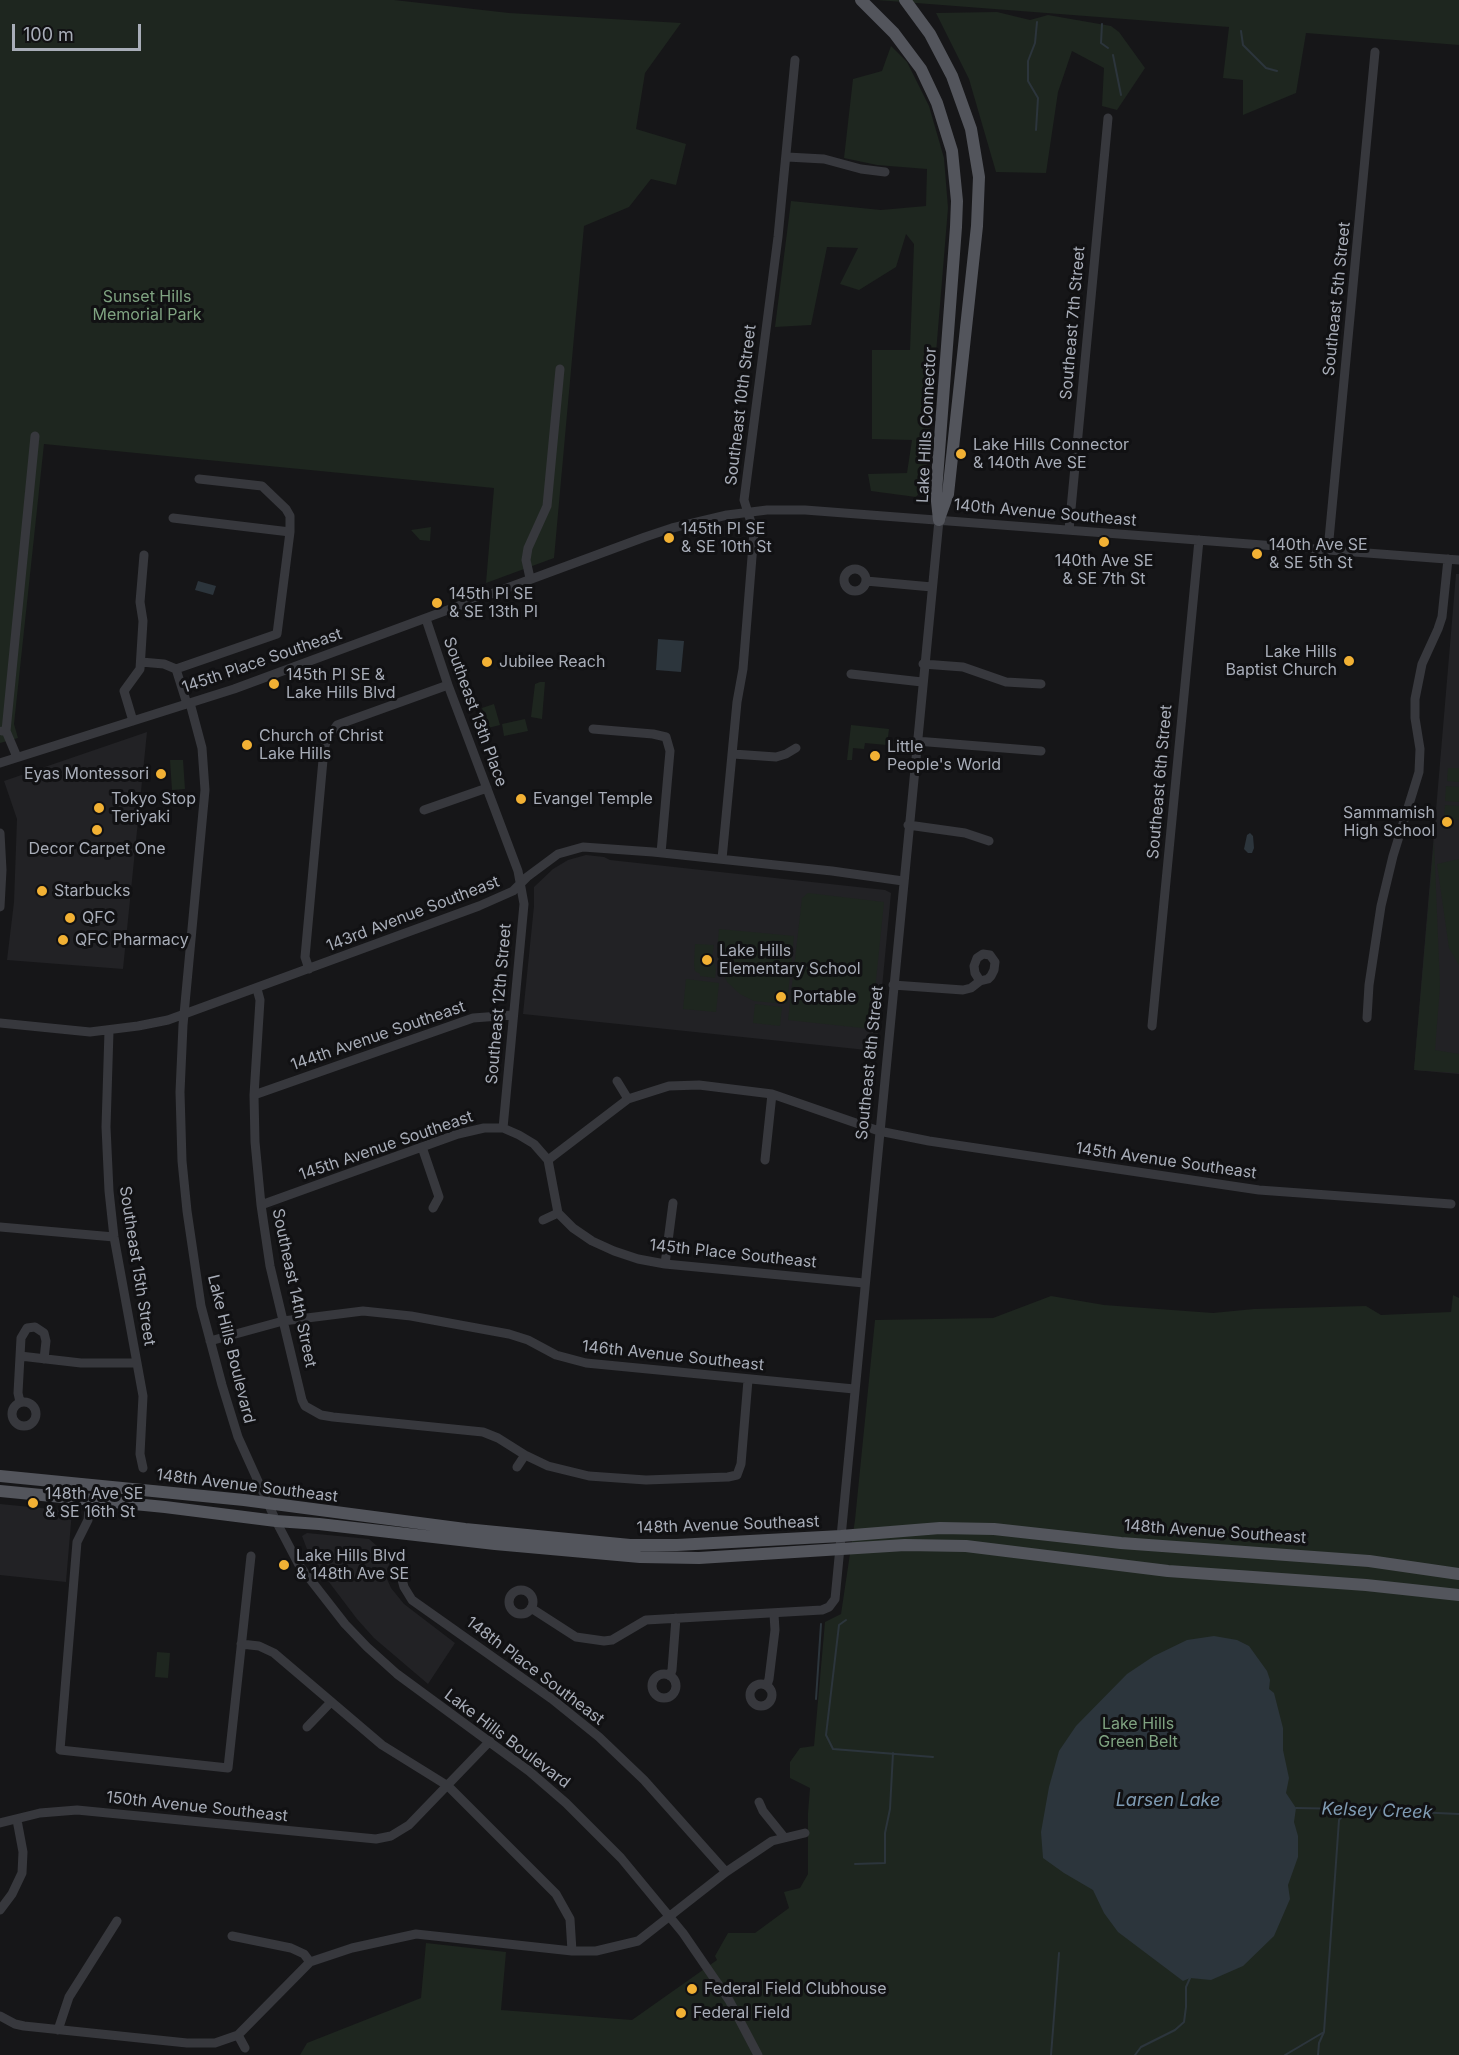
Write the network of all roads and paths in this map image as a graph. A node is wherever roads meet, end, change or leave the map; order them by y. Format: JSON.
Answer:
{"nodes":[{"id":1,"x":861,"y":0,"type":"edge"},
{"id":2,"x":905,"y":0,"type":"edge"},
{"id":3,"x":1375,"y":52,"type":"dead end"},
{"id":4,"x":795,"y":60,"type":"dead end"},
{"id":5,"x":1108,"y":118,"type":"dead end"},
{"id":6,"x":787,"y":157,"type":"junction"},
{"id":7,"x":885,"y":172,"type":"dead end"},
{"id":8,"x":560,"y":369,"type":"dead end"},
{"id":9,"x":35,"y":436,"type":"dead end"},
{"id":10,"x":199,"y":479,"type":"dead end"},
{"id":11,"x":748,"y":512,"type":"junction"},
{"id":12,"x":173,"y":518,"type":"dead end"},
{"id":13,"x":939,"y":520,"type":"junction"},
{"id":14,"x":1069,"y":530,"type":"junction"},
{"id":15,"x":290,"y":532,"type":"junction"},
{"id":16,"x":1198,"y":540,"type":"junction"},
{"id":17,"x":1328,"y":550,"type":"junction"},
{"id":18,"x":144,"y":555,"type":"dead end"},
{"id":19,"x":1448,"y":559,"type":"junction"},
{"id":20,"x":1459,"y":560,"type":"edge"},
{"id":21,"x":530,"y":578,"type":"junction"},
{"id":22,"x":867,"y":581,"type":"dead end"},
{"id":23,"x":932,"y":586,"type":"junction"},
{"id":24,"x":426,"y":619,"type":"junction"},
{"id":25,"x":141,"y":662,"type":"junction"},
{"id":26,"x":923,"y":664,"type":"junction"},
{"id":27,"x":176,"y":669,"type":"junction"},
{"id":28,"x":851,"y":674,"type":"dead end"},
{"id":29,"x":922,"y":682,"type":"junction"},
{"id":30,"x":1041,"y":684,"type":"dead end"},
{"id":31,"x":448,"y":686,"type":"junction"},
{"id":32,"x":189,"y":703,"type":"junction"},
{"id":33,"x":133,"y":721,"type":"junction"},
{"id":34,"x":593,"y":729,"type":"dead end"},
{"id":35,"x":3,"y":731,"type":"edge"},
{"id":36,"x":916,"y":741,"type":"junction"},
{"id":37,"x":795,"y":748,"type":"dead end"},
{"id":38,"x":1041,"y":751,"type":"dead end"},
{"id":39,"x":732,"y":754,"type":"junction"},
{"id":40,"x":17,"y":757,"type":"junction"},
{"id":41,"x":0,"y":763,"type":"edge"},
{"id":42,"x":487,"y":788,"type":"junction"},
{"id":43,"x":424,"y":810,"type":"dead end"},
{"id":44,"x":908,"y":825,"type":"junction"},
{"id":45,"x":0,"y":833,"type":"edge"},
{"id":46,"x":989,"y":841,"type":"dead end"},
{"id":47,"x":661,"y":853,"type":"junction"},
{"id":48,"x":722,"y":860,"type":"junction"},
{"id":49,"x":903,"y":881,"type":"junction"},
{"id":50,"x":520,"y":884,"type":"junction"},
{"id":51,"x":0,"y":907,"type":"edge"},
{"id":52,"x":309,"y":969,"type":"junction"},
{"id":53,"x":980,"y":981,"type":"dead end"},
{"id":54,"x":893,"y":985,"type":"junction"},
{"id":55,"x":257,"y":989,"type":"junction"},
{"id":56,"x":184,"y":1014,"type":"junction"},
{"id":57,"x":513,"y":1015,"type":"junction"},
{"id":58,"x":1367,"y":1018,"type":"dead end"},
{"id":59,"x":0,"y":1023,"type":"edge"},
{"id":60,"x":1152,"y":1026,"type":"dead end"},
{"id":61,"x":109,"y":1030,"type":"junction"},
{"id":62,"x":617,"y":1081,"type":"dead end"},
{"id":63,"x":772,"y":1094,"type":"junction"},
{"id":64,"x":254,"y":1095,"type":"junction"},
{"id":65,"x":628,"y":1099,"type":"junction"},
{"id":66,"x":503,"y":1128,"type":"junction"},
{"id":67,"x":879,"y":1131,"type":"junction"},
{"id":68,"x":422,"y":1148,"type":"junction"},
{"id":69,"x":548,"y":1160,"type":"junction"},
{"id":70,"x":765,"y":1160,"type":"dead end"},
{"id":71,"x":673,"y":1203,"type":"dead end"},
{"id":72,"x":1451,"y":1204,"type":"dead end"},
{"id":73,"x":261,"y":1205,"type":"junction"},
{"id":74,"x":433,"y":1208,"type":"dead end"},
{"id":75,"x":558,"y":1213,"type":"junction"},
{"id":76,"x":543,"y":1220,"type":"dead end"},
{"id":77,"x":0,"y":1227,"type":"edge"},
{"id":78,"x":114,"y":1237,"type":"junction"},
{"id":79,"x":665,"y":1264,"type":"junction"},
{"id":80,"x":864,"y":1283,"type":"junction"},
{"id":81,"x":283,"y":1321,"type":"junction"},
{"id":82,"x":210,"y":1341,"type":"junction"},
{"id":83,"x":20,"y":1356,"type":"junction"},
{"id":84,"x":44,"y":1359,"type":"junction"},
{"id":85,"x":137,"y":1363,"type":"junction"},
{"id":86,"x":748,"y":1380,"type":"junction"},
{"id":87,"x":854,"y":1389,"type":"junction"},
{"id":88,"x":20,"y":1402,"type":"dead end"},
{"id":89,"x":525,"y":1455,"type":"junction"},
{"id":90,"x":517,"y":1467,"type":"dead end"},
{"id":91,"x":143,"y":1468,"type":"dead end"},
{"id":92,"x":0,"y":1476,"type":"edge"},
{"id":93,"x":0,"y":1491,"type":"edge"},
{"id":94,"x":90,"y":1500,"type":"junction"},
{"id":95,"x":268,"y":1503,"type":"junction"},
{"id":96,"x":165,"y":1507,"type":"junction"},
{"id":97,"x":306,"y":1509,"type":"junction"},
{"id":98,"x":276,"y":1521,"type":"junction"},
{"id":99,"x":841,"y":1536,"type":"junction"},
{"id":100,"x":1121,"y":1542,"type":"junction"},
{"id":101,"x":840,"y":1550,"type":"junction"},
{"id":102,"x":251,"y":1556,"type":"dead end"},
{"id":103,"x":1099,"y":1563,"type":"junction"},
{"id":104,"x":1455,"y":1574,"type":"edge"},
{"id":105,"x":401,"y":1576,"type":"dead end"},
{"id":106,"x":1439,"y":1593,"type":"junction"},
{"id":107,"x":1459,"y":1594,"type":"edge"},
{"id":108,"x":531,"y":1608,"type":"dead end"},
{"id":109,"x":774,"y":1614,"type":"junction"},
{"id":110,"x":676,"y":1618,"type":"junction"},
{"id":111,"x":241,"y":1644,"type":"junction"},
{"id":112,"x":670,"y":1676,"type":"dead end"},
{"id":113,"x":767,"y":1685,"type":"dead end"},
{"id":114,"x":331,"y":1702,"type":"junction"},
{"id":115,"x":307,"y":1727,"type":"dead end"},
{"id":116,"x":490,"y":1741,"type":"junction"},
{"id":117,"x":448,"y":1786,"type":"junction"},
{"id":118,"x":759,"y":1802,"type":"dead end"},
{"id":119,"x":17,"y":1820,"type":"junction"},
{"id":120,"x":0,"y":1823,"type":"edge"},
{"id":121,"x":805,"y":1833,"type":"dead end"},
{"id":122,"x":784,"y":1837,"type":"junction"},
{"id":123,"x":726,"y":1872,"type":"junction"},
{"id":124,"x":0,"y":1910,"type":"edge"},
{"id":125,"x":670,"y":1916,"type":"junction"},
{"id":126,"x":117,"y":1921,"type":"dead end"},
{"id":127,"x":232,"y":1936,"type":"dead end"},
{"id":128,"x":572,"y":1951,"type":"junction"},
{"id":129,"x":310,"y":1962,"type":"junction"},
{"id":130,"x":0,"y":2016,"type":"edge"},
{"id":131,"x":58,"y":2030,"type":"junction"},
{"id":132,"x":238,"y":2036,"type":"junction"},
{"id":133,"x":245,"y":2048,"type":"dead end"},
{"id":134,"x":758,"y":2055,"type":"edge"}],
"edges":[{"from":1,"to":13,"type":"main road","name":"Lake Hills Connector"},
{"from":2,"to":13,"type":"main road","name":"Lake Hills Connector"},
{"from":3,"to":17,"type":"street","name":"Southeast 5th Street"},
{"from":4,"to":6,"type":"street","name":"Southeast 10th Street"},
{"from":5,"to":14,"type":"street","name":"Southeast 7th Street"},
{"from":6,"to":7,"type":"street"},
{"from":6,"to":11,"type":"street","name":"Southeast 10th Street"},
{"from":8,"to":21,"type":"street"},
{"from":9,"to":35,"type":"street"},
{"from":10,"to":15,"type":"street"},
{"from":11,"to":13,"type":"street","name":"140th Avenue Southeast"},
{"from":11,"to":21,"type":"street","name":"140th Avenue Southeast"},
{"from":11,"to":39,"type":"street","name":"Southeast 10th Street"},
{"from":12,"to":15,"type":"street"},
{"from":13,"to":14,"type":"street","name":"140th Avenue Southeast"},
{"from":13,"to":23,"type":"street","name":"Southeast 8th Street"},
{"from":14,"to":16,"type":"street","name":"140th Avenue Southeast"},
{"from":15,"to":27,"type":"street"},
{"from":16,"to":17,"type":"street","name":"140th Avenue Southeast"},
{"from":16,"to":60,"type":"street","name":"Southeast 6th Street"},
{"from":17,"to":19,"type":"street","name":"140th Avenue Southeast"},
{"from":18,"to":25,"type":"street"},
{"from":19,"to":20,"type":"street","name":"140th Avenue Southeast"},
{"from":19,"to":58,"type":"street"},
{"from":21,"to":24,"type":"street","name":"145th Place Southeast"},
{"from":22,"to":23,"type":"street"},
{"from":23,"to":26,"type":"street","name":"Southeast 8th Street"},
{"from":24,"to":31,"type":"street","name":"Southeast 13th Place"},
{"from":24,"to":32,"type":"street","name":"145th Place Southeast"},
{"from":25,"to":27,"type":"street"},
{"from":25,"to":33,"type":"street"},
{"from":26,"to":29,"type":"street","name":"Southeast 8th Street"},
{"from":26,"to":30,"type":"street"},
{"from":27,"to":32,"type":"street"},
{"from":28,"to":29,"type":"street"},
{"from":29,"to":36,"type":"street","name":"Southeast 8th Street"},
{"from":31,"to":42,"type":"street","name":"Southeast 13th Place"},
{"from":31,"to":52,"type":"street"},
{"from":32,"to":33,"type":"street","name":"145th Place Southeast"},
{"from":32,"to":56,"type":"street","name":"Lake Hills Boulevard"},
{"from":33,"to":40,"type":"street","name":"145th Place Southeast"},
{"from":34,"to":47,"type":"street"},
{"from":35,"to":40,"type":"street"},
{"from":36,"to":38,"type":"street"},
{"from":36,"to":44,"type":"street","name":"Southeast 8th Street"},
{"from":37,"to":39,"type":"street"},
{"from":39,"to":48,"type":"street","name":"Southeast 10th Street"},
{"from":40,"to":41,"type":"street","name":"145th Place Southeast"},
{"from":42,"to":43,"type":"street"},
{"from":42,"to":50,"type":"street","name":"Southeast 13th Place"},
{"from":44,"to":46,"type":"street"},
{"from":44,"to":49,"type":"street","name":"Southeast 8th Street"},
{"from":45,"to":51,"type":"street"},
{"from":47,"to":48,"type":"street","name":"143rd Avenue Southeast"},
{"from":47,"to":50,"type":"street","name":"143rd Avenue Southeast"},
{"from":48,"to":49,"type":"street","name":"143rd Avenue Southeast"},
{"from":49,"to":54,"type":"street","name":"Southeast 8th Street"},
{"from":50,"to":52,"type":"street","name":"143rd Avenue Southeast"},
{"from":50,"to":57,"type":"street","name":"Southeast 12th Street"},
{"from":52,"to":55,"type":"street","name":"143rd Avenue Southeast"},
{"from":53,"to":54,"type":"street"},
{"from":54,"to":67,"type":"street","name":"Southeast 8th Street"},
{"from":55,"to":56,"type":"street","name":"143rd Avenue Southeast"},
{"from":55,"to":64,"type":"street","name":"Southeast 14th Street"},
{"from":56,"to":61,"type":"street","name":"143rd Avenue Southeast"},
{"from":56,"to":82,"type":"street","name":"Lake Hills Boulevard"},
{"from":57,"to":64,"type":"street","name":"144th Avenue Southeast"},
{"from":57,"to":66,"type":"street","name":"Southeast 12th Street"},
{"from":59,"to":61,"type":"street","name":"143rd Avenue Southeast"},
{"from":61,"to":78,"type":"street","name":"Southeast 15th Street"},
{"from":62,"to":65,"type":"street"},
{"from":63,"to":65,"type":"street","name":"145th Avenue Southeast"},
{"from":63,"to":67,"type":"street","name":"145th Avenue Southeast"},
{"from":63,"to":70,"type":"street"},
{"from":64,"to":73,"type":"street","name":"Southeast 14th Street"},
{"from":65,"to":69,"type":"street","name":"145th Avenue Southeast"},
{"from":66,"to":68,"type":"street","name":"145th Avenue Southeast"},
{"from":66,"to":69,"type":"street"},
{"from":67,"to":72,"type":"street","name":"145th Avenue Southeast"},
{"from":67,"to":80,"type":"street","name":"Southeast 8th Street"},
{"from":68,"to":73,"type":"street","name":"145th Avenue Southeast"},
{"from":68,"to":74,"type":"street"},
{"from":69,"to":75,"type":"street"},
{"from":71,"to":79,"type":"street"},
{"from":73,"to":81,"type":"street","name":"Southeast 14th Street"},
{"from":75,"to":76,"type":"street"},
{"from":75,"to":79,"type":"street","name":"145th Place Southeast"},
{"from":77,"to":78,"type":"street"},
{"from":78,"to":85,"type":"street","name":"Southeast 15th Street"},
{"from":79,"to":80,"type":"street","name":"145th Place Southeast"},
{"from":80,"to":87,"type":"street","name":"Southeast 8th Street"},
{"from":81,"to":82,"type":"street","name":"146th Avenue Southeast"},
{"from":81,"to":86,"type":"street","name":"146th Avenue Southeast"},
{"from":81,"to":89,"type":"street","name":"Southeast 14th Street"},
{"from":82,"to":95,"type":"street","name":"Lake Hills Boulevard"},
{"from":83,"to":84,"type":"street"},
{"from":83,"to":84,"type":"street"},
{"from":83,"to":88,"type":"street"},
{"from":84,"to":85,"type":"street"},
{"from":85,"to":91,"type":"street","name":"Southeast 15th Street"},
{"from":86,"to":87,"type":"street","name":"146th Avenue Southeast"},
{"from":86,"to":89,"type":"street"},
{"from":87,"to":99,"type":"street","name":"Southeast 8th Street"},
{"from":89,"to":90,"type":"street"},
{"from":92,"to":95,"type":"main road","name":"148th Avenue Southeast"},
{"from":93,"to":94,"type":"main road","name":"148th Avenue Southeast"},
{"from":94,"to":96,"type":"main road","name":"148th Avenue Southeast"},
{"from":94,"to":111,"type":"street"},
{"from":95,"to":96,"type":"main road"},
{"from":95,"to":97,"type":"main road","name":"148th Avenue Southeast"},
{"from":95,"to":98,"type":"street","name":"Lake Hills Boulevard"},
{"from":96,"to":98,"type":"main road","name":"148th Avenue Southeast"},
{"from":97,"to":98,"type":"main road"},
{"from":97,"to":99,"type":"main road","name":"148th Avenue Southeast"},
{"from":98,"to":101,"type":"main road","name":"148th Avenue Southeast"},
{"from":98,"to":116,"type":"street","name":"Lake Hills Boulevard"},
{"from":99,"to":100,"type":"main road","name":"148th Avenue Southeast"},
{"from":99,"to":101,"type":"street","name":"Southeast 8th Street"},
{"from":100,"to":103,"type":"main road"},
{"from":100,"to":104,"type":"main road","name":"148th Avenue Southeast"},
{"from":101,"to":103,"type":"main road","name":"148th Avenue Southeast"},
{"from":101,"to":109,"type":"street","name":"Southeast 8th Street"},
{"from":102,"to":111,"type":"street"},
{"from":103,"to":106,"type":"main road","name":"148th Avenue Southeast"},
{"from":104,"to":106,"type":"main road"},
{"from":105,"to":123,"type":"street","name":"148th Place Southeast"},
{"from":106,"to":107,"type":"main road","name":"148th Avenue Southeast"},
{"from":108,"to":110,"type":"street"},
{"from":109,"to":110,"type":"street"},
{"from":109,"to":113,"type":"street"},
{"from":110,"to":112,"type":"street"},
{"from":111,"to":114,"type":"street"},
{"from":114,"to":115,"type":"street"},
{"from":114,"to":117,"type":"street"},
{"from":116,"to":117,"type":"street"},
{"from":116,"to":125,"type":"street","name":"Lake Hills Boulevard"},
{"from":117,"to":119,"type":"street","name":"150th Avenue Southeast"},
{"from":117,"to":128,"type":"street"},
{"from":118,"to":122,"type":"street"},
{"from":119,"to":120,"type":"street","name":"150th Avenue Southeast"},
{"from":119,"to":124,"type":"street"},
{"from":121,"to":122,"type":"street"},
{"from":122,"to":123,"type":"street"},
{"from":123,"to":125,"type":"street"},
{"from":125,"to":128,"type":"street"},
{"from":125,"to":134,"type":"street","name":"Lake Hills Boulevard"},
{"from":126,"to":131,"type":"street"},
{"from":127,"to":129,"type":"street"},
{"from":128,"to":129,"type":"street"},
{"from":129,"to":132,"type":"street"},
{"from":130,"to":131,"type":"street"},
{"from":131,"to":132,"type":"street"},
{"from":132,"to":133,"type":"street"}]}
